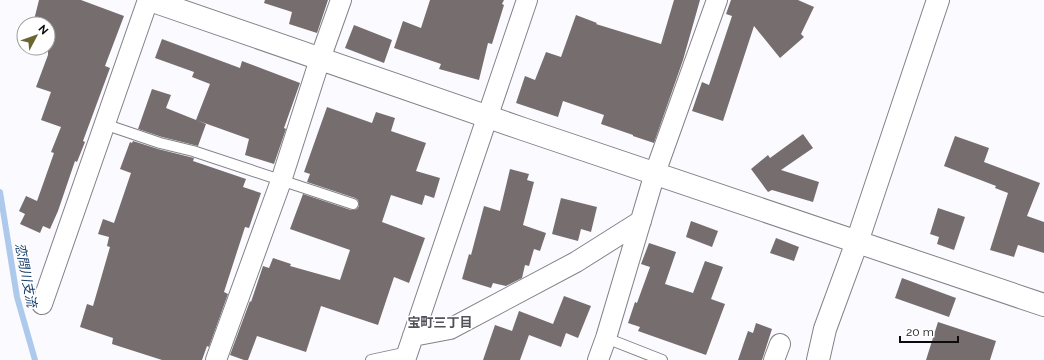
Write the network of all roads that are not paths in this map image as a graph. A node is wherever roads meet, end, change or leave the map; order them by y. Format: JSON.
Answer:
{"nodes":[{"id":1,"x":149,"y":0,"type":"edge"},
{"id":2,"x":341,"y":0,"type":"edge"},
{"id":3,"x":527,"y":0,"type":"edge"},
{"id":4,"x":717,"y":0,"type":"edge"},
{"id":5,"x":938,"y":0,"type":"edge"},
{"id":6,"x":320,"y":59,"type":"junction"},
{"id":7,"x":488,"y":116,"type":"junction"},
{"id":8,"x":104,"y":124,"type":"junction"},
{"id":9,"x":655,"y":173,"type":"junction"},
{"id":10,"x":281,"y":180,"type":"junction"},
{"id":11,"x":353,"y":204,"type":"dead end"},
{"id":12,"x":641,"y":221,"type":"junction"},
{"id":13,"x":857,"y":242,"type":"junction"},
{"id":14,"x":42,"y":304,"type":"dead end"},
{"id":15,"x":1044,"y":305,"type":"edge"},
{"id":16,"x":606,"y":338,"type":"junction"},
{"id":17,"x":409,"y":349,"type":"edge"},
{"id":18,"x":216,"y":360,"type":"edge"},
{"id":19,"x":370,"y":360,"type":"edge"},
{"id":20,"x":598,"y":360,"type":"edge"},
{"id":21,"x":662,"y":360,"type":"edge"},
{"id":22,"x":818,"y":360,"type":"edge"}],
"edges":[{"from":1,"to":6,"type":"street"},
{"from":1,"to":8,"type":"street"},
{"from":2,"to":6,"type":"street"},
{"from":3,"to":7,"type":"street"},
{"from":4,"to":9,"type":"street"},
{"from":5,"to":13,"type":"street"},
{"from":6,"to":7,"type":"street"},
{"from":6,"to":10,"type":"street"},
{"from":7,"to":9,"type":"street"},
{"from":7,"to":17,"type":"street"},
{"from":8,"to":10,"type":"lane"},
{"from":8,"to":14,"type":"street"},
{"from":9,"to":12,"type":"street"},
{"from":9,"to":13,"type":"street"},
{"from":10,"to":11,"type":"lane"},
{"from":10,"to":18,"type":"street"},
{"from":12,"to":16,"type":"street"},
{"from":12,"to":17,"type":"street"},
{"from":13,"to":15,"type":"street"},
{"from":13,"to":22,"type":"street"},
{"from":16,"to":20,"type":"street"},
{"from":16,"to":21,"type":"lane"},
{"from":17,"to":19,"type":"lane"}]}
